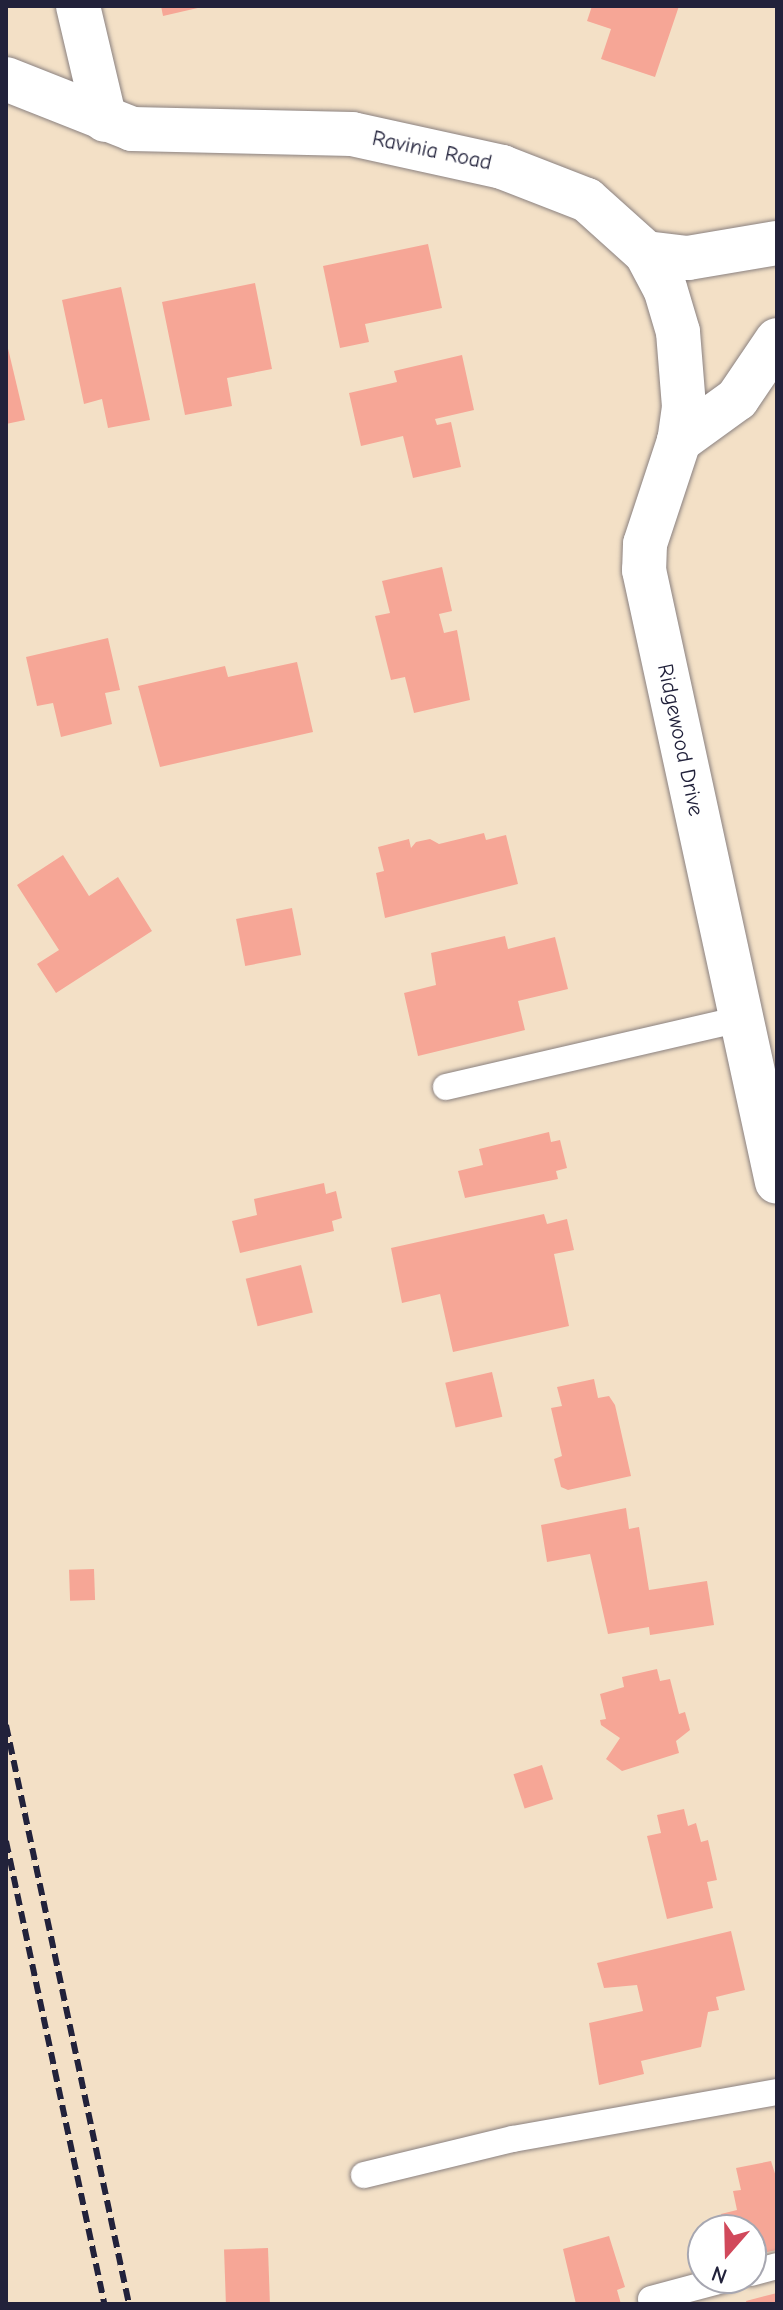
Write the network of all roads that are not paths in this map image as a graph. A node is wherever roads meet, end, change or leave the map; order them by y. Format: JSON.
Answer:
{"nodes":[{"id":1,"x":78,"y":6,"type":"edge"},
{"id":2,"x":6,"y":79,"type":"edge"},
{"id":3,"x":105,"y":120,"type":"junction"},
{"id":4,"x":777,"y":243,"type":"edge"},
{"id":5,"x":646,"y":253,"type":"junction"},
{"id":6,"x":777,"y":340,"type":"edge"},
{"id":7,"x":679,"y":441,"type":"junction"},
{"id":8,"x":740,"y":1019,"type":"junction"},
{"id":9,"x":446,"y":1087,"type":"dead end"},
{"id":10,"x":777,"y":1182,"type":"edge"},
{"id":11,"x":777,"y":2092,"type":"edge"},
{"id":12,"x":364,"y":2175,"type":"dead end"},
{"id":13,"x":687,"y":2289,"type":"edge"},
{"id":14,"x":651,"y":2299,"type":"dead end"}],
"edges":[{"from":1,"to":3,"type":"street"},
{"from":2,"to":3,"type":"street","name":"Ravinia Road"},
{"from":3,"to":5,"type":"street","name":"Ravinia Road"},
{"from":4,"to":5,"type":"street"},
{"from":5,"to":7,"type":"street","name":"Ravinia Road"},
{"from":6,"to":7,"type":"street"},
{"from":7,"to":8,"type":"street","name":"Ridgewood Drive"},
{"from":8,"to":9,"type":"lane"},
{"from":8,"to":10,"type":"street","name":"Ridgewood Drive"},
{"from":11,"to":12,"type":"lane"},
{"from":13,"to":14,"type":"lane"}]}
